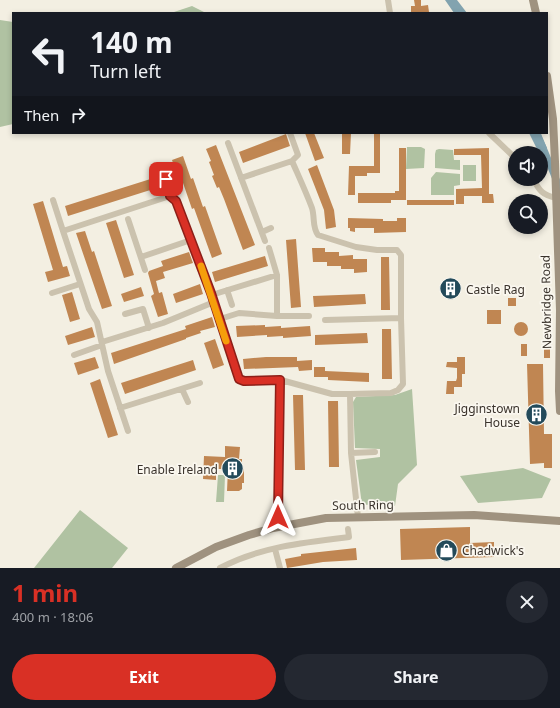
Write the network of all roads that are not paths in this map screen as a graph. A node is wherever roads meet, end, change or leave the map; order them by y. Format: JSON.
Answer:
{"nodes":[{"id":1,"x":388,"y":0,"type":"edge"},
{"id":2,"x":533,"y":0,"type":"edge"},
{"id":3,"x":390,"y":12,"type":"edge"},
{"id":4,"x":536,"y":12,"type":"edge"},
{"id":5,"x":548,"y":83,"type":"edge"},
{"id":6,"x":290,"y":134,"type":"edge"},
{"id":7,"x":490,"y":134,"type":"edge"},
{"id":8,"x":228,"y":143,"type":"dead end"},
{"id":9,"x":508,"y":151,"type":"edge"},
{"id":10,"x":292,"y":161,"type":"junction"},
{"id":11,"x":162,"y":165,"type":"dead end"},
{"id":12,"x":241,"y":178,"type":"junction"},
{"id":13,"x":537,"y":186,"type":"edge"},
{"id":14,"x":556,"y":195,"type":"junction"},
{"id":15,"x":170,"y":196,"type":"junction"},
{"id":16,"x":53,"y":200,"type":"dead end"},
{"id":17,"x":128,"y":219,"type":"dead end"},
{"id":18,"x":272,"y":228,"type":"dead end"},
{"id":19,"x":63,"y":231,"type":"junction"},
{"id":20,"x":262,"y":232,"type":"junction"},
{"id":21,"x":190,"y":240,"type":"junction"},
{"id":22,"x":265,"y":241,"type":"dead end"},
{"id":23,"x":269,"y":248,"type":"dead end"},
{"id":24,"x":141,"y":257,"type":"junction"},
{"id":25,"x":145,"y":270,"type":"dead end"},
{"id":26,"x":277,"y":275,"type":"junction"},
{"id":27,"x":80,"y":284,"type":"junction"},
{"id":28,"x":227,"y":290,"type":"junction"},
{"id":29,"x":52,"y":293,"type":"dead end"},
{"id":30,"x":218,"y":293,"type":"dead end"},
{"id":31,"x":214,"y":302,"type":"junction"},
{"id":32,"x":232,"y":305,"type":"dead end"},
{"id":33,"x":125,"y":314,"type":"dead end"},
{"id":34,"x":277,"y":316,"type":"junction"},
{"id":35,"x":309,"y":316,"type":"dead end"},
{"id":36,"x":402,"y":318,"type":"junction"},
{"id":37,"x":220,"y":319,"type":"junction"},
{"id":38,"x":325,"y":320,"type":"dead end"},
{"id":39,"x":149,"y":328,"type":"junction"},
{"id":40,"x":102,"y":344,"type":"junction"},
{"id":41,"x":74,"y":355,"type":"dead end"},
{"id":42,"x":280,"y":380,"type":"junction"},
{"id":43,"x":200,"y":383,"type":"dead end"},
{"id":44,"x":182,"y":389,"type":"junction"},
{"id":45,"x":350,"y":394,"type":"junction"},
{"id":46,"x":188,"y":402,"type":"dead end"},
{"id":47,"x":120,"y":408,"type":"junction"},
{"id":48,"x":560,"y":411,"type":"edge"},
{"id":49,"x":128,"y":431,"type":"dead end"},
{"id":50,"x":375,"y":452,"type":"dead end"},
{"id":51,"x":350,"y":453,"type":"junction"},
{"id":52,"x":358,"y":517,"type":"junction"},
{"id":53,"x":560,"y":521,"type":"edge"},
{"id":54,"x":280,"y":526,"type":"junction"},
{"id":55,"x":348,"y":529,"type":"dead end"},
{"id":56,"x":275,"y":549,"type":"junction"},
{"id":57,"x":176,"y":568,"type":"edge"},
{"id":58,"x":220,"y":568,"type":"edge"},
{"id":59,"x":280,"y":568,"type":"edge"}],
"edges":[{"from":1,"to":3,"type":"street"},
{"from":2,"to":4,"type":"main road"},
{"from":5,"to":14,"type":"main road","name":"Newbridge Road"},
{"from":6,"to":10,"type":"street"},
{"from":7,"to":9,"type":"street"},
{"from":8,"to":12,"type":"street"},
{"from":10,"to":12,"type":"street"},
{"from":10,"to":36,"type":"street"},
{"from":11,"to":15,"type":"street"},
{"from":12,"to":20,"type":"street"},
{"from":13,"to":14,"type":"street"},
{"from":14,"to":48,"type":"main road","name":"Newbridge Road"},
{"from":15,"to":19,"type":"street"},
{"from":15,"to":21,"type":"street"},
{"from":16,"to":19,"type":"street"},
{"from":17,"to":24,"type":"street"},
{"from":18,"to":20,"type":"street"},
{"from":19,"to":27,"type":"street"},
{"from":20,"to":22,"type":"street"},
{"from":21,"to":24,"type":"street"},
{"from":21,"to":31,"type":"street"},
{"from":23,"to":26,"type":"street"},
{"from":24,"to":25,"type":"street"},
{"from":26,"to":28,"type":"street"},
{"from":26,"to":34,"type":"street"},
{"from":27,"to":29,"type":"street"},
{"from":27,"to":40,"type":"street"},
{"from":28,"to":30,"type":"street"},
{"from":28,"to":32,"type":"street"},
{"from":31,"to":37,"type":"street"},
{"from":31,"to":39,"type":"street"},
{"from":33,"to":39,"type":"street"},
{"from":34,"to":35,"type":"street"},
{"from":34,"to":37,"type":"street"},
{"from":36,"to":38,"type":"street"},
{"from":36,"to":45,"type":"street"},
{"from":37,"to":42,"type":"street"},
{"from":39,"to":40,"type":"street"},
{"from":40,"to":41,"type":"street"},
{"from":40,"to":47,"type":"street"},
{"from":42,"to":45,"type":"street"},
{"from":42,"to":54,"type":"street"},
{"from":43,"to":44,"type":"street"},
{"from":44,"to":46,"type":"street"},
{"from":44,"to":47,"type":"street"},
{"from":45,"to":51,"type":"street"},
{"from":47,"to":49,"type":"street"},
{"from":50,"to":51,"type":"street"},
{"from":51,"to":52,"type":"street"},
{"from":52,"to":53,"type":"main road","name":"South Ring"},
{"from":52,"to":54,"type":"main road","name":"South Ring"},
{"from":54,"to":57,"type":"main road","name":"South Ring"},
{"from":55,"to":56,"type":"street"},
{"from":56,"to":58,"type":"street"},
{"from":56,"to":59,"type":"street"}]}
